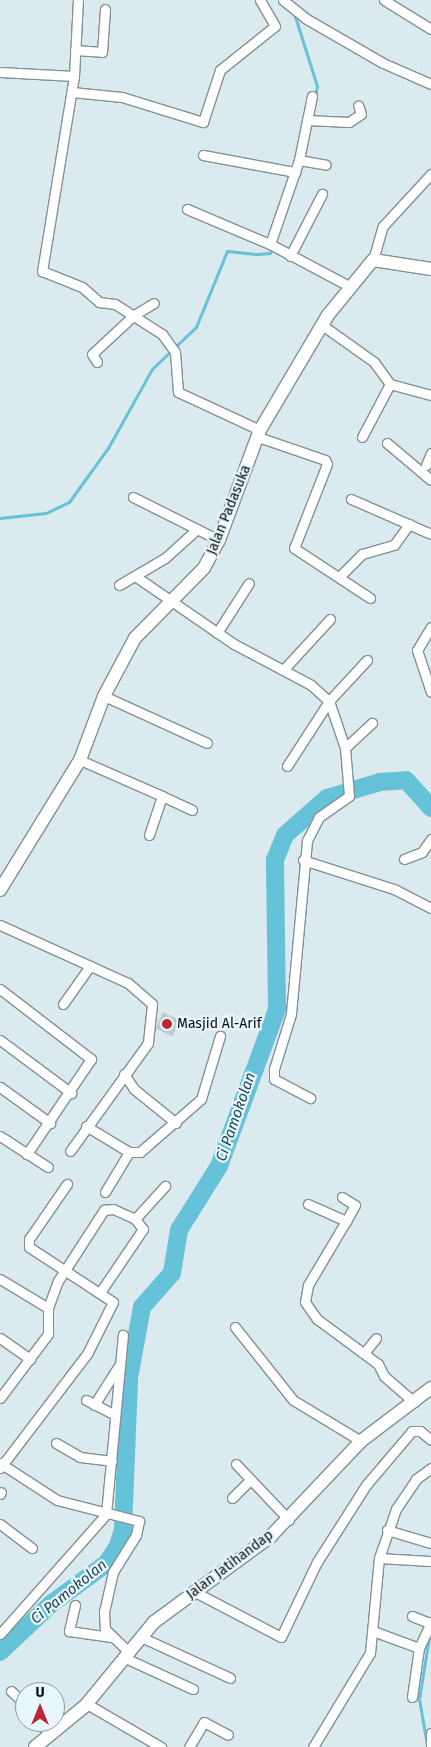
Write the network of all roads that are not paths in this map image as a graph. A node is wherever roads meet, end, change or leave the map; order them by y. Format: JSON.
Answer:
{"nodes":[{"id":1,"x":78,"y":0,"type":"edge"},
{"id":2,"x":260,"y":0,"type":"edge"},
{"id":3,"x":284,"y":0,"type":"edge"},
{"id":4,"x":384,"y":0,"type":"edge"},
{"id":5,"x":105,"y":9,"type":"dead end"},
{"id":6,"x":431,"y":29,"type":"edge"},
{"id":7,"x":75,"y":50,"type":"junction"},
{"id":8,"x":0,"y":72,"type":"edge"},
{"id":9,"x":74,"y":76,"type":"junction"},
{"id":10,"x":431,"y":84,"type":"edge"},
{"id":11,"x":72,"y":92,"type":"junction"},
{"id":12,"x":312,"y":96,"type":"dead end"},
{"id":13,"x":358,"y":105,"type":"dead end"},
{"id":14,"x":307,"y":120,"type":"junction"},
{"id":15,"x":203,"y":154,"type":"dead end"},
{"id":16,"x":299,"y":160,"type":"junction"},
{"id":17,"x":326,"y":165,"type":"dead end"},
{"id":18,"x":295,"y":172,"type":"junction"},
{"id":19,"x":431,"y":174,"type":"edge"},
{"id":20,"x":322,"y":194,"type":"dead end"},
{"id":21,"x":188,"y":209,"type":"dead end"},
{"id":22,"x":270,"y":244,"type":"junction"},
{"id":23,"x":290,"y":256,"type":"junction"},
{"id":24,"x":373,"y":260,"type":"junction"},
{"id":25,"x":431,"y":269,"type":"edge"},
{"id":26,"x":350,"y":287,"type":"junction"},
{"id":27,"x":154,"y":303,"type":"dead end"},
{"id":28,"x":134,"y":315,"type":"junction"},
{"id":29,"x":322,"y":325,"type":"junction"},
{"id":30,"x":96,"y":362,"type":"dead end"},
{"id":31,"x":390,"y":384,"type":"junction"},
{"id":32,"x":431,"y":396,"type":"edge"},
{"id":33,"x":259,"y":433,"type":"junction"},
{"id":34,"x":362,"y":437,"type":"dead end"},
{"id":35,"x":387,"y":443,"type":"dead end"},
{"id":36,"x":431,"y":453,"type":"edge"},
{"id":37,"x":426,"y":465,"type":"dead end"},
{"id":38,"x":431,"y":480,"type":"edge"},
{"id":39,"x":133,"y":497,"type":"dead end"},
{"id":40,"x":351,"y":500,"type":"dead end"},
{"id":41,"x":409,"y":524,"type":"junction"},
{"id":42,"x":197,"y":529,"type":"junction"},
{"id":43,"x":431,"y":534,"type":"edge"},
{"id":44,"x":220,"y":540,"type":"junction"},
{"id":45,"x":341,"y":575,"type":"junction"},
{"id":46,"x":135,"y":576,"type":"junction"},
{"id":47,"x":249,"y":583,"type":"dead end"},
{"id":48,"x":119,"y":585,"type":"dead end"},
{"id":49,"x":370,"y":598,"type":"dead end"},
{"id":50,"x":170,"y":603,"type":"junction"},
{"id":51,"x":330,"y":619,"type":"dead end"},
{"id":52,"x":431,"y":627,"type":"edge"},
{"id":53,"x":218,"y":633,"type":"junction"},
{"id":54,"x":367,"y":660,"type":"dead end"},
{"id":55,"x":284,"y":669,"type":"junction"},
{"id":56,"x":431,"y":692,"type":"edge"},
{"id":57,"x":104,"y":696,"type":"junction"},
{"id":58,"x":329,"y":701,"type":"junction"},
{"id":59,"x":372,"y":723,"type":"dead end"},
{"id":60,"x":206,"y":743,"type":"dead end"},
{"id":61,"x":345,"y":748,"type":"junction"},
{"id":62,"x":80,"y":760,"type":"junction"},
{"id":63,"x":287,"y":766,"type":"dead end"},
{"id":64,"x":162,"y":796,"type":"junction"},
{"id":65,"x":192,"y":810,"type":"dead end"},
{"id":66,"x":149,"y":835,"type":"dead end"},
{"id":67,"x":431,"y":839,"type":"edge"},
{"id":68,"x":422,"y":852,"type":"junction"},
{"id":69,"x":431,"y":857,"type":"edge"},
{"id":70,"x":404,"y":859,"type":"dead end"},
{"id":71,"x":303,"y":860,"type":"junction"},
{"id":72,"x":0,"y":890,"type":"edge"},
{"id":73,"x":431,"y":908,"type":"edge"},
{"id":74,"x":0,"y":925,"type":"edge"},
{"id":75,"x":90,"y":966,"type":"junction"},
{"id":76,"x":0,"y":989,"type":"edge"},
{"id":77,"x":63,"y":1004,"type":"dead end"},
{"id":78,"x":220,"y":1036,"type":"dead end"},
{"id":79,"x":0,"y":1040,"type":"edge"},
{"id":80,"x":124,"y":1074,"type":"junction"},
{"id":81,"x":0,"y":1087,"type":"edge"},
{"id":82,"x":71,"y":1093,"type":"junction"},
{"id":83,"x":310,"y":1098,"type":"dead end"},
{"id":84,"x":50,"y":1123,"type":"junction"},
{"id":85,"x":176,"y":1123,"type":"junction"},
{"id":86,"x":86,"y":1126,"type":"junction"},
{"id":87,"x":0,"y":1136,"type":"edge"},
{"id":88,"x":70,"y":1150,"type":"dead end"},
{"id":89,"x":129,"y":1152,"type":"junction"},
{"id":90,"x":27,"y":1154,"type":"junction"},
{"id":91,"x":48,"y":1167,"type":"dead end"},
{"id":92,"x":67,"y":1184,"type":"dead end"},
{"id":93,"x":165,"y":1186,"type":"dead end"},
{"id":94,"x":104,"y":1192,"type":"dead end"},
{"id":95,"x":342,"y":1197,"type":"dead end"},
{"id":96,"x":308,"y":1204,"type":"dead end"},
{"id":97,"x":135,"y":1219,"type":"junction"},
{"id":98,"x":346,"y":1221,"type":"junction"},
{"id":99,"x":64,"y":1268,"type":"junction"},
{"id":100,"x":0,"y":1279,"type":"edge"},
{"id":101,"x":101,"y":1291,"type":"junction"},
{"id":102,"x":48,"y":1308,"type":"junction"},
{"id":103,"x":235,"y":1327,"type":"dead end"},
{"id":104,"x":123,"y":1335,"type":"dead end"},
{"id":105,"x":0,"y":1338,"type":"edge"},
{"id":106,"x":376,"y":1338,"type":"dead end"},
{"id":107,"x":364,"y":1353,"type":"junction"},
{"id":108,"x":30,"y":1359,"type":"junction"},
{"id":109,"x":119,"y":1365,"type":"junction"},
{"id":110,"x":431,"y":1388,"type":"edge"},
{"id":111,"x":0,"y":1398,"type":"edge"},
{"id":112,"x":414,"y":1402,"type":"junction"},
{"id":113,"x":115,"y":1415,"type":"junction"},
{"id":114,"x":431,"y":1440,"type":"edge"},
{"id":115,"x":362,"y":1441,"type":"junction"},
{"id":116,"x":56,"y":1443,"type":"dead end"},
{"id":117,"x":112,"y":1461,"type":"junction"},
{"id":118,"x":236,"y":1464,"type":"dead end"},
{"id":119,"x":1,"y":1465,"type":"edge"},
{"id":120,"x":431,"y":1468,"type":"edge"},
{"id":121,"x":250,"y":1480,"type":"junction"},
{"id":122,"x":232,"y":1498,"type":"dead end"},
{"id":123,"x":106,"y":1514,"type":"junction"},
{"id":124,"x":289,"y":1520,"type":"junction"},
{"id":125,"x":0,"y":1524,"type":"edge"},
{"id":126,"x":387,"y":1530,"type":"junction"},
{"id":127,"x":431,"y":1543,"type":"edge"},
{"id":128,"x":32,"y":1548,"type":"dead end"},
{"id":129,"x":379,"y":1558,"type":"junction"},
{"id":130,"x":430,"y":1560,"type":"edge"},
{"id":131,"x":195,"y":1592,"type":"junction"},
{"id":132,"x":76,"y":1606,"type":"dead end"},
{"id":133,"x":412,"y":1616,"type":"dead end"},
{"id":134,"x":430,"y":1623,"type":"edge"},
{"id":135,"x":373,"y":1631,"type":"junction"},
{"id":136,"x":0,"y":1634,"type":"edge"},
{"id":137,"x":110,"y":1637,"type":"junction"},
{"id":138,"x":141,"y":1637,"type":"junction"},
{"id":139,"x":419,"y":1648,"type":"junction"},
{"id":140,"x":126,"y":1654,"type":"junction"},
{"id":141,"x":230,"y":1678,"type":"dead end"},
{"id":142,"x":193,"y":1689,"type":"dead end"},
{"id":143,"x":11,"y":1691,"type":"dead end"},
{"id":144,"x":15,"y":1695,"type":"edge"},
{"id":145,"x":412,"y":1697,"type":"dead end"},
{"id":146,"x":86,"y":1705,"type":"junction"},
{"id":147,"x":431,"y":1733,"type":"edge"},
{"id":148,"x":48,"y":1734,"type":"joint"},
{"id":149,"x":228,"y":1735,"type":"dead end"},
{"id":150,"x":315,"y":1743,"type":"edge"},
{"id":151,"x":35,"y":1747,"type":"edge"},
{"id":152,"x":156,"y":1747,"type":"edge"},
{"id":153,"x":161,"y":1747,"type":"edge"},
{"id":154,"x":189,"y":1747,"type":"edge"},
{"id":155,"x":431,"y":1747,"type":"edge"}],
"edges":[{"from":1,"to":7,"type":"street"},
{"from":2,"to":11,"type":"street"},
{"from":3,"to":10,"type":"street"},
{"from":4,"to":6,"type":"street"},
{"from":5,"to":7,"type":"street"},
{"from":7,"to":9,"type":"street"},
{"from":8,"to":9,"type":"street"},
{"from":9,"to":11,"type":"street"},
{"from":11,"to":28,"type":"street"},
{"from":12,"to":14,"type":"street"},
{"from":13,"to":14,"type":"street"},
{"from":14,"to":16,"type":"street"},
{"from":15,"to":18,"type":"street"},
{"from":16,"to":17,"type":"street"},
{"from":16,"to":18,"type":"street"},
{"from":18,"to":22,"type":"street"},
{"from":19,"to":24,"type":"street"},
{"from":20,"to":23,"type":"street"},
{"from":21,"to":22,"type":"street"},
{"from":22,"to":23,"type":"street"},
{"from":23,"to":26,"type":"street"},
{"from":24,"to":25,"type":"street"},
{"from":24,"to":26,"type":"street","name":"Jalan Padasuka"},
{"from":26,"to":29,"type":"street","name":"Jalan Padasuka"},
{"from":27,"to":28,"type":"street"},
{"from":28,"to":30,"type":"street"},
{"from":28,"to":33,"type":"street"},
{"from":29,"to":31,"type":"street"},
{"from":29,"to":33,"type":"street","name":"Jalan Padasuka"},
{"from":31,"to":32,"type":"street"},
{"from":31,"to":34,"type":"street"},
{"from":33,"to":44,"type":"street","name":"Jalan Padasuka"},
{"from":33,"to":45,"type":"street"},
{"from":35,"to":38,"type":"street"},
{"from":36,"to":37,"type":"street"},
{"from":39,"to":42,"type":"street"},
{"from":40,"to":41,"type":"street"},
{"from":41,"to":43,"type":"street"},
{"from":41,"to":45,"type":"street"},
{"from":42,"to":44,"type":"street"},
{"from":42,"to":46,"type":"street"},
{"from":44,"to":50,"type":"street","name":"Jalan Padasuka"},
{"from":45,"to":49,"type":"street"},
{"from":46,"to":48,"type":"street"},
{"from":46,"to":50,"type":"street"},
{"from":47,"to":53,"type":"street"},
{"from":50,"to":53,"type":"street"},
{"from":50,"to":57,"type":"street","name":"Jalan Padasuka"},
{"from":51,"to":55,"type":"street"},
{"from":52,"to":56,"type":"street"},
{"from":53,"to":55,"type":"street"},
{"from":54,"to":58,"type":"street"},
{"from":55,"to":58,"type":"street"},
{"from":57,"to":60,"type":"street"},
{"from":57,"to":62,"type":"street","name":"Jalan Padasuka"},
{"from":58,"to":61,"type":"street"},
{"from":58,"to":63,"type":"street"},
{"from":59,"to":61,"type":"street"},
{"from":61,"to":71,"type":"street"},
{"from":62,"to":64,"type":"street"},
{"from":62,"to":72,"type":"street","name":"Jalan Padasuka"},
{"from":64,"to":65,"type":"street"},
{"from":64,"to":66,"type":"street"},
{"from":67,"to":68,"type":"street"},
{"from":68,"to":69,"type":"street"},
{"from":68,"to":70,"type":"street"},
{"from":71,"to":73,"type":"street"},
{"from":71,"to":83,"type":"street"},
{"from":74,"to":75,"type":"street"},
{"from":75,"to":77,"type":"street"},
{"from":75,"to":80,"type":"street"},
{"from":76,"to":82,"type":"street"},
{"from":78,"to":85,"type":"street"},
{"from":79,"to":82,"type":"street"},
{"from":80,"to":85,"type":"street"},
{"from":80,"to":86,"type":"street"},
{"from":81,"to":84,"type":"street"},
{"from":82,"to":84,"type":"street"},
{"from":84,"to":90,"type":"street"},
{"from":85,"to":89,"type":"street"},
{"from":86,"to":88,"type":"street"},
{"from":86,"to":89,"type":"street"},
{"from":87,"to":90,"type":"street"},
{"from":89,"to":94,"type":"street"},
{"from":90,"to":91,"type":"street"},
{"from":92,"to":99,"type":"street"},
{"from":93,"to":97,"type":"street"},
{"from":95,"to":98,"type":"street"},
{"from":96,"to":98,"type":"street"},
{"from":97,"to":99,"type":"street"},
{"from":97,"to":101,"type":"street"},
{"from":98,"to":107,"type":"street"},
{"from":99,"to":101,"type":"street"},
{"from":99,"to":102,"type":"street"},
{"from":100,"to":102,"type":"street"},
{"from":101,"to":119,"type":"street"},
{"from":102,"to":108,"type":"street"},
{"from":103,"to":115,"type":"street"},
{"from":104,"to":109,"type":"street"},
{"from":105,"to":108,"type":"street"},
{"from":106,"to":107,"type":"street"},
{"from":107,"to":112,"type":"street"},
{"from":108,"to":111,"type":"street"},
{"from":109,"to":113,"type":"street"},
{"from":109,"to":113,"type":"street"},
{"from":110,"to":112,"type":"street","name":"Jalan Jatihandap"},
{"from":112,"to":115,"type":"street","name":"Jalan Jatihandap"},
{"from":113,"to":117,"type":"street"},
{"from":114,"to":131,"type":"street"},
{"from":115,"to":124,"type":"street","name":"Jalan Jatihandap"},
{"from":116,"to":117,"type":"street"},
{"from":117,"to":123,"type":"street"},
{"from":118,"to":121,"type":"street"},
{"from":119,"to":123,"type":"street"},
{"from":120,"to":126,"type":"street"},
{"from":121,"to":122,"type":"street"},
{"from":121,"to":124,"type":"street"},
{"from":123,"to":136,"type":"street"},
{"from":123,"to":137,"type":"street"},
{"from":124,"to":131,"type":"street","name":"Jalan Jatihandap"},
{"from":125,"to":128,"type":"street"},
{"from":126,"to":127,"type":"street"},
{"from":126,"to":129,"type":"street"},
{"from":129,"to":130,"type":"street"},
{"from":129,"to":135,"type":"street"},
{"from":131,"to":138,"type":"street","name":"Jalan Jatihandap"},
{"from":132,"to":137,"type":"street"},
{"from":133,"to":134,"type":"street"},
{"from":134,"to":139,"type":"street"},
{"from":135,"to":139,"type":"street"},
{"from":135,"to":150,"type":"street"},
{"from":137,"to":140,"type":"street"},
{"from":138,"to":140,"type":"street","name":"Jalan Jatihandap"},
{"from":138,"to":141,"type":"street"},
{"from":139,"to":145,"type":"street"},
{"from":140,"to":142,"type":"street"},
{"from":140,"to":146,"type":"street","name":"Jalan Jatihandap"},
{"from":143,"to":144,"type":"street"},
{"from":146,"to":148,"type":"street","name":"Jalan Jatihandap"},
{"from":146,"to":152,"type":"street"},
{"from":146,"to":153,"type":"street"},
{"from":147,"to":155,"type":"street"},
{"from":148,"to":151,"type":"street","name":"Jalan Jatihandap"},
{"from":149,"to":154,"type":"street"}]}
